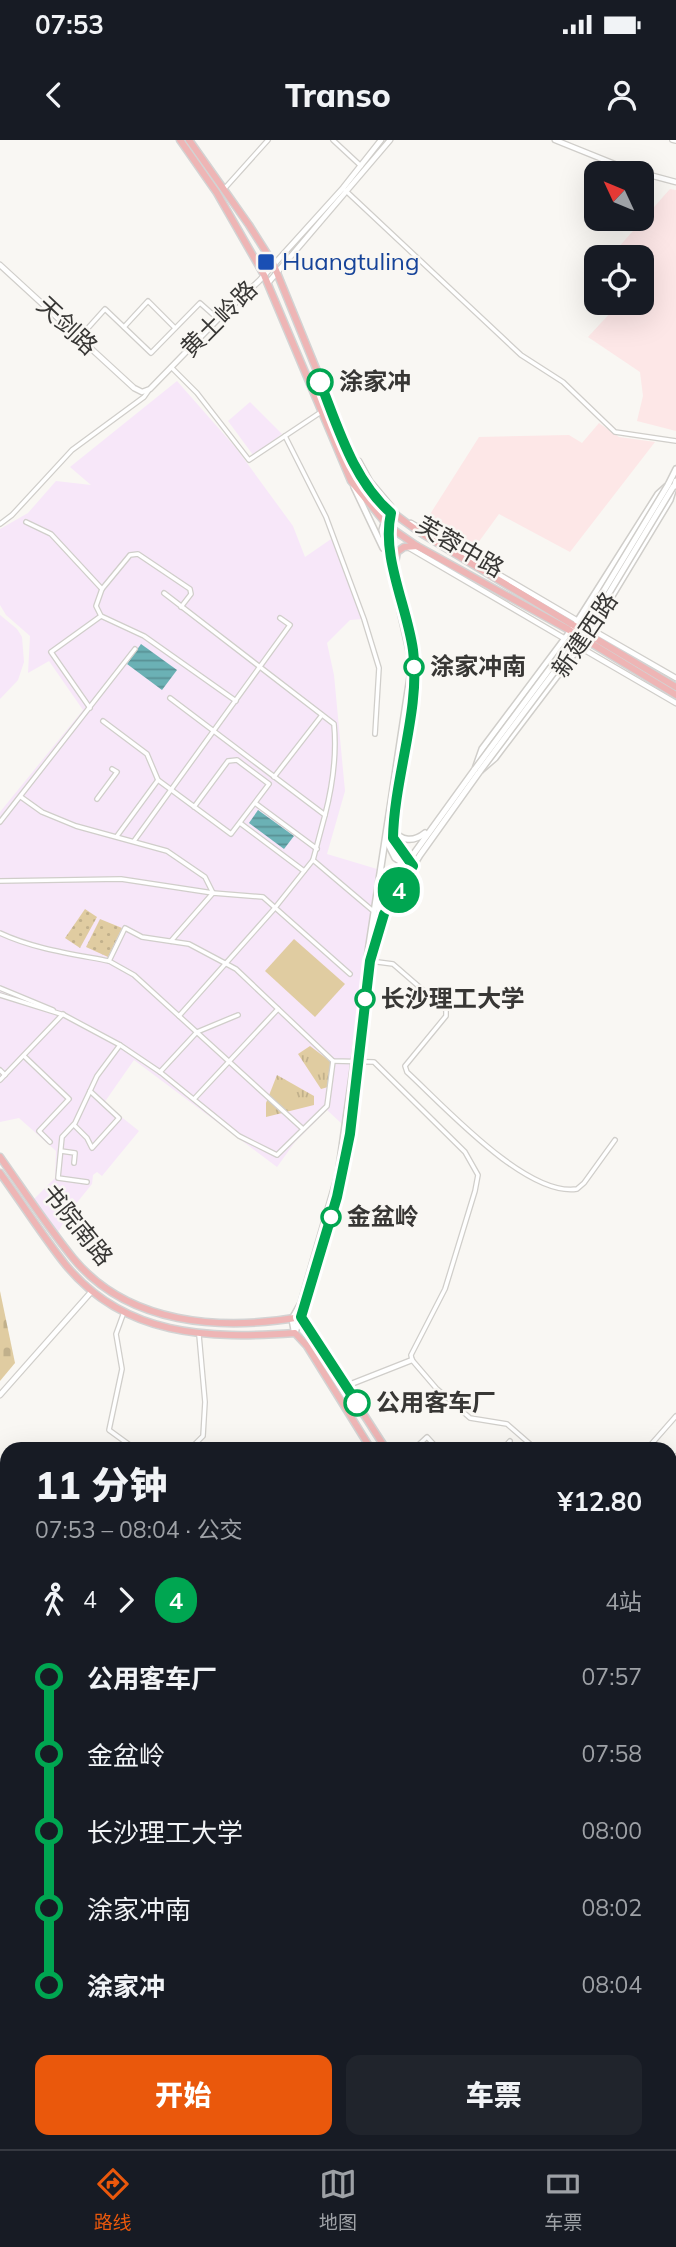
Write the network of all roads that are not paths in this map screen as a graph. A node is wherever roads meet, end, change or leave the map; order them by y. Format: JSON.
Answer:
{"nodes":[{"id":1,"x":180,"y":140,"type":"edge"},
{"id":2,"x":189,"y":140,"type":"edge"},
{"id":3,"x":268,"y":140,"type":"edge"},
{"id":4,"x":333,"y":140,"type":"edge"},
{"id":5,"x":381,"y":140,"type":"edge"},
{"id":6,"x":390,"y":140,"type":"edge"},
{"id":7,"x":555,"y":140,"type":"edge"},
{"id":8,"x":361,"y":166,"type":"junction"},
{"id":9,"x":676,"y":182,"type":"edge"},
{"id":10,"x":223,"y":189,"type":"junction"},
{"id":11,"x":345,"y":189,"type":"junction"},
{"id":12,"x":273,"y":263,"type":"junction"},
{"id":13,"x":0,"y":265,"type":"edge"},
{"id":14,"x":277,"y":274,"type":"junction"},
{"id":15,"x":264,"y":275,"type":"junction"},
{"id":16,"x":267,"y":284,"type":"junction"},
{"id":17,"x":218,"y":319,"type":"junction"},
{"id":18,"x":124,"y":327,"type":"junction"},
{"id":19,"x":175,"y":328,"type":"junction"},
{"id":20,"x":79,"y":338,"type":"junction"},
{"id":21,"x":171,"y":367,"type":"junction"},
{"id":22,"x":150,"y":388,"type":"junction"},
{"id":23,"x":323,"y":411,"type":"junction"},
{"id":24,"x":285,"y":436,"type":"junction"},
{"id":25,"x":676,"y":440,"type":"edge"},
{"id":26,"x":350,"y":455,"type":"junction"},
{"id":27,"x":676,"y":469,"type":"edge"},
{"id":28,"x":351,"y":481,"type":"junction"},
{"id":29,"x":672,"y":484,"type":"edge"},
{"id":30,"x":676,"y":498,"type":"edge"},
{"id":31,"x":390,"y":511,"type":"junction"},
{"id":32,"x":26,"y":522,"type":"dead end"},
{"id":33,"x":0,"y":524,"type":"edge"},
{"id":34,"x":386,"y":524,"type":"junction"},
{"id":35,"x":417,"y":546,"type":"junction"},
{"id":36,"x":408,"y":547,"type":"junction"},
{"id":37,"x":386,"y":554,"type":"junction"},
{"id":38,"x":394,"y":567,"type":"junction"},
{"id":39,"x":102,"y":589,"type":"junction"},
{"id":40,"x":164,"y":593,"type":"dead end"},
{"id":41,"x":181,"y":607,"type":"junction"},
{"id":42,"x":101,"y":616,"type":"junction"},
{"id":43,"x":279,"y":618,"type":"dead end"},
{"id":44,"x":574,"y":626,"type":"junction"},
{"id":45,"x":589,"y":634,"type":"junction"},
{"id":46,"x":565,"y":639,"type":"junction"},
{"id":47,"x":579,"y":647,"type":"junction"},
{"id":48,"x":135,"y":649,"type":"dead end"},
{"id":49,"x":260,"y":667,"type":"junction"},
{"id":50,"x":676,"y":678,"type":"edge"},
{"id":51,"x":676,"y":687,"type":"edge"},
{"id":52,"x":676,"y":695,"type":"edge"},
{"id":53,"x":170,"y":698,"type":"dead end"},
{"id":54,"x":236,"y":701,"type":"junction"},
{"id":55,"x":676,"y":703,"type":"edge"},
{"id":56,"x":90,"y":708,"type":"junction"},
{"id":57,"x":322,"y":715,"type":"junction"},
{"id":58,"x":103,"y":721,"type":"dead end"},
{"id":59,"x":214,"y":732,"type":"junction"},
{"id":60,"x":374,"y":734,"type":"dead end"},
{"id":61,"x":112,"y":769,"type":"dead end"},
{"id":62,"x":477,"y":770,"type":"junction"},
{"id":63,"x":274,"y":777,"type":"junction"},
{"id":64,"x":158,"y":780,"type":"junction"},
{"id":65,"x":172,"y":790,"type":"junction"},
{"id":66,"x":21,"y":797,"type":"junction"},
{"id":67,"x":97,"y":799,"type":"dead end"},
{"id":68,"x":255,"y":803,"type":"junction"},
{"id":69,"x":194,"y":807,"type":"junction"},
{"id":70,"x":325,"y":815,"type":"junction"},
{"id":71,"x":0,"y":822,"type":"edge"},
{"id":72,"x":240,"y":823,"type":"junction"},
{"id":73,"x":393,"y":829,"type":"junction"},
{"id":74,"x":431,"y":830,"type":"junction"},
{"id":75,"x":117,"y":836,"type":"junction"},
{"id":76,"x":134,"y":841,"type":"junction"},
{"id":77,"x":387,"y":842,"type":"junction"},
{"id":78,"x":317,"y":849,"type":"junction"},
{"id":79,"x":313,"y":860,"type":"junction"},
{"id":80,"x":411,"y":864,"type":"junction"},
{"id":81,"x":304,"y":871,"type":"junction"},
{"id":82,"x":0,"y":881,"type":"edge"},
{"id":83,"x":213,"y":893,"type":"junction"},
{"id":84,"x":274,"y":909,"type":"junction"},
{"id":85,"x":374,"y":910,"type":"junction"},
{"id":86,"x":0,"y":933,"type":"edge"},
{"id":87,"x":171,"y":941,"type":"junction"},
{"id":88,"x":109,"y":961,"type":"junction"},
{"id":89,"x":370,"y":961,"type":"junction"},
{"id":90,"x":225,"y":964,"type":"junction"},
{"id":91,"x":351,"y":974,"type":"dead end"},
{"id":92,"x":0,"y":988,"type":"edge"},
{"id":93,"x":0,"y":995,"type":"edge"},
{"id":94,"x":278,"y":1009,"type":"junction"},
{"id":95,"x":64,"y":1015,"type":"junction"},
{"id":96,"x":179,"y":1016,"type":"junction"},
{"id":97,"x":238,"y":1016,"type":"dead end"},
{"id":98,"x":197,"y":1032,"type":"junction"},
{"id":99,"x":120,"y":1045,"type":"junction"},
{"id":100,"x":24,"y":1056,"type":"junction"},
{"id":101,"x":334,"y":1061,"type":"junction"},
{"id":102,"x":229,"y":1062,"type":"junction"},
{"id":103,"x":356,"y":1063,"type":"junction"},
{"id":104,"x":0,"y":1070,"type":"edge"},
{"id":105,"x":160,"y":1072,"type":"junction"},
{"id":106,"x":5,"y":1075,"type":"junction"},
{"id":107,"x":0,"y":1080,"type":"edge"},
{"id":108,"x":90,"y":1091,"type":"junction"},
{"id":109,"x":194,"y":1099,"type":"junction"},
{"id":110,"x":74,"y":1125,"type":"junction"},
{"id":111,"x":303,"y":1129,"type":"junction"},
{"id":112,"x":615,"y":1140,"type":"dead end"},
{"id":113,"x":50,"y":1142,"type":"dead end"},
{"id":114,"x":61,"y":1151,"type":"junction"},
{"id":115,"x":0,"y":1157,"type":"edge"},
{"id":116,"x":74,"y":1163,"type":"dead end"},
{"id":117,"x":0,"y":1173,"type":"edge"},
{"id":118,"x":87,"y":1182,"type":"dead end"},
{"id":119,"x":93,"y":1290,"type":"junction"},
{"id":120,"x":124,"y":1311,"type":"junction"},
{"id":121,"x":301,"y":1317,"type":"junction"},
{"id":122,"x":292,"y":1319,"type":"junction"},
{"id":123,"x":199,"y":1333,"type":"junction"},
{"id":124,"x":295,"y":1333,"type":"junction"},
{"id":125,"x":412,"y":1360,"type":"junction"},
{"id":126,"x":346,"y":1386,"type":"junction"},
{"id":127,"x":0,"y":1395,"type":"edge"},
{"id":128,"x":676,"y":1416,"type":"edge"},
{"id":129,"x":126,"y":1442,"type":"edge"},
{"id":130,"x":197,"y":1442,"type":"edge"},
{"id":131,"x":367,"y":1442,"type":"edge"},
{"id":132,"x":382,"y":1442,"type":"edge"},
{"id":133,"x":528,"y":1442,"type":"edge"},
{"id":134,"x":654,"y":1442,"type":"edge"}],
"edges":[{"from":1,"to":15,"type":"main road","name":"芙蓉中路"},
{"from":2,"to":10,"type":"main road","name":"芙蓉中路"},
{"from":3,"to":10,"type":"street"},
{"from":4,"to":8,"type":"street"},
{"from":5,"to":8,"type":"street","name":"黄土岭路"},
{"from":6,"to":11,"type":"street","name":"黄土岭路"},
{"from":7,"to":9,"type":"street"},
{"from":8,"to":11,"type":"street","name":"黄土岭路"},
{"from":10,"to":12,"type":"main road","name":"芙蓉中路"},
{"from":11,"to":12,"type":"street","name":"黄土岭路"},
{"from":11,"to":14,"type":"street","name":"黄土岭路"},
{"from":11,"to":25,"type":"street"},
{"from":12,"to":14,"type":"main road","name":"芙蓉中路"},
{"from":12,"to":15,"type":"street","name":"黄土岭路"},
{"from":13,"to":20,"type":"street","name":"天剑路"},
{"from":14,"to":16,"type":"street","name":"黄土岭路"},
{"from":14,"to":26,"type":"main road","name":"芙蓉中路"},
{"from":15,"to":16,"type":"main road","name":"芙蓉中路"},
{"from":15,"to":17,"type":"street","name":"黄土岭路"},
{"from":16,"to":23,"type":"main road","name":"芙蓉中路"},
{"from":17,"to":19,"type":"street"},
{"from":17,"to":21,"type":"street","name":"黄土岭路"},
{"from":18,"to":19,"type":"street"},
{"from":18,"to":19,"type":"street"},
{"from":18,"to":20,"type":"street"},
{"from":20,"to":22,"type":"street","name":"天剑路"},
{"from":21,"to":22,"type":"street","name":"黄土岭路"},
{"from":21,"to":24,"type":"street"},
{"from":22,"to":33,"type":"street"},
{"from":23,"to":24,"type":"street"},
{"from":23,"to":28,"type":"main road","name":"芙蓉中路"},
{"from":24,"to":60,"type":"street"},
{"from":26,"to":31,"type":"main road","name":"芙蓉中路"},
{"from":26,"to":44,"type":"street"},
{"from":27,"to":29,"type":"main road","name":"新建西路"},
{"from":28,"to":34,"type":"main road","name":"芙蓉中路"},
{"from":28,"to":37,"type":"main road"},
{"from":29,"to":30,"type":"street"},
{"from":29,"to":44,"type":"main road","name":"新建西路"},
{"from":29,"to":45,"type":"main road","name":"新建西路"},
{"from":29,"to":62,"type":"main road","name":"新建西路","bridge":true},
{"from":31,"to":34,"type":"main road"},
{"from":31,"to":44,"type":"main road","name":"芙蓉中路"},
{"from":32,"to":39,"type":"street"},
{"from":34,"to":35,"type":"main road","name":"芙蓉中路"},
{"from":34,"to":37,"type":"main road"},
{"from":34,"to":38,"type":"main road"},
{"from":35,"to":36,"type":"main road"},
{"from":35,"to":44,"type":"main road","name":"芙蓉中路"},
{"from":36,"to":38,"type":"main road"},
{"from":36,"to":46,"type":"street"},
{"from":37,"to":77,"type":"main road"},
{"from":38,"to":73,"type":"main road"},
{"from":39,"to":41,"type":"street"},
{"from":39,"to":42,"type":"street"},
{"from":40,"to":41,"type":"street"},
{"from":41,"to":49,"type":"street"},
{"from":42,"to":54,"type":"street"},
{"from":42,"to":56,"type":"street"},
{"from":43,"to":49,"type":"street"},
{"from":44,"to":45,"type":"main road","name":"芙蓉中路"},
{"from":44,"to":46,"type":"main road","name":"新建西路"},
{"from":45,"to":47,"type":"main road","name":"新建西路"},
{"from":45,"to":50,"type":"street"},
{"from":45,"to":51,"type":"main road","name":"芙蓉中路"},
{"from":45,"to":52,"type":"main road","name":"芙蓉中路"},
{"from":46,"to":47,"type":"street"},
{"from":46,"to":62,"type":"main road","name":"新建西路"},
{"from":47,"to":55,"type":"street"},
{"from":47,"to":62,"type":"main road","name":"新建西路"},
{"from":48,"to":56,"type":"street"},
{"from":49,"to":54,"type":"street"},
{"from":49,"to":57,"type":"street"},
{"from":53,"to":59,"type":"street"},
{"from":54,"to":59,"type":"street"},
{"from":56,"to":66,"type":"street"},
{"from":57,"to":63,"type":"street"},
{"from":57,"to":70,"type":"street"},
{"from":58,"to":64,"type":"street"},
{"from":59,"to":63,"type":"street"},
{"from":59,"to":65,"type":"street"},
{"from":61,"to":67,"type":"street"},
{"from":62,"to":74,"type":"main road","name":"新建西路"},
{"from":62,"to":80,"type":"main road","name":"新建西路"},
{"from":63,"to":70,"type":"street"},
{"from":64,"to":65,"type":"street"},
{"from":64,"to":75,"type":"street"},
{"from":65,"to":69,"type":"street"},
{"from":65,"to":76,"type":"street"},
{"from":66,"to":71,"type":"street"},
{"from":66,"to":75,"type":"street"},
{"from":68,"to":69,"type":"street"},
{"from":68,"to":72,"type":"street"},
{"from":68,"to":78,"type":"street"},
{"from":69,"to":72,"type":"street"},
{"from":70,"to":78,"type":"street"},
{"from":72,"to":81,"type":"street"},
{"from":73,"to":74,"type":"main road"},
{"from":73,"to":80,"type":"main road"},
{"from":74,"to":80,"type":"main road","name":"新建西路"},
{"from":75,"to":76,"type":"street"},
{"from":76,"to":83,"type":"street"},
{"from":77,"to":80,"type":"main road"},
{"from":77,"to":85,"type":"main road"},
{"from":78,"to":79,"type":"street"},
{"from":79,"to":81,"type":"street"},
{"from":79,"to":85,"type":"street"},
{"from":80,"to":85,"type":"main road","name":"新建西路"},
{"from":80,"to":89,"type":"main road"},
{"from":81,"to":84,"type":"street"},
{"from":82,"to":83,"type":"street"},
{"from":83,"to":84,"type":"street"},
{"from":83,"to":87,"type":"street"},
{"from":84,"to":90,"type":"street"},
{"from":84,"to":91,"type":"street"},
{"from":85,"to":103,"type":"main road"},
{"from":86,"to":88,"type":"street"},
{"from":87,"to":88,"type":"street"},
{"from":87,"to":90,"type":"street"},
{"from":88,"to":96,"type":"street"},
{"from":89,"to":103,"type":"main road"},
{"from":89,"to":112,"type":"street"},
{"from":90,"to":94,"type":"street"},
{"from":90,"to":96,"type":"street"},
{"from":92,"to":95,"type":"street"},
{"from":93,"to":95,"type":"street"},
{"from":94,"to":101,"type":"street"},
{"from":94,"to":102,"type":"street"},
{"from":95,"to":99,"type":"street"},
{"from":95,"to":100,"type":"street"},
{"from":96,"to":98,"type":"street"},
{"from":97,"to":98,"type":"street"},
{"from":98,"to":102,"type":"street"},
{"from":98,"to":105,"type":"street"},
{"from":99,"to":105,"type":"street"},
{"from":99,"to":108,"type":"street"},
{"from":100,"to":106,"type":"street"},
{"from":100,"to":113,"type":"street"},
{"from":101,"to":103,"type":"street"},
{"from":101,"to":111,"type":"street"},
{"from":102,"to":109,"type":"street"},
{"from":102,"to":111,"type":"street"},
{"from":103,"to":121,"type":"main road"},
{"from":103,"to":122,"type":"main road"},
{"from":103,"to":125,"type":"street"},
{"from":104,"to":106,"type":"street"},
{"from":105,"to":109,"type":"street"},
{"from":106,"to":107,"type":"street"},
{"from":108,"to":110,"type":"street"},
{"from":108,"to":110,"type":"street"},
{"from":109,"to":111,"type":"street"},
{"from":110,"to":114,"type":"street"},
{"from":114,"to":116,"type":"street"},
{"from":114,"to":118,"type":"street"},
{"from":115,"to":122,"type":"main road","name":"书院南路"},
{"from":117,"to":119,"type":"main road","name":"书院南路"},
{"from":119,"to":120,"type":"main road","name":"书院南路"},
{"from":119,"to":127,"type":"street"},
{"from":120,"to":123,"type":"main road","name":"书院南路"},
{"from":120,"to":129,"type":"street"},
{"from":121,"to":122,"type":"main road","name":"书院南路"},
{"from":121,"to":124,"type":"main road"},
{"from":121,"to":126,"type":"main road"},
{"from":122,"to":124,"type":"main road"},
{"from":123,"to":124,"type":"main road","name":"书院南路"},
{"from":123,"to":130,"type":"street"},
{"from":124,"to":131,"type":"main road"},
{"from":125,"to":126,"type":"street"},
{"from":125,"to":133,"type":"street"},
{"from":126,"to":132,"type":"main road"},
{"from":128,"to":134,"type":"street"}]}
